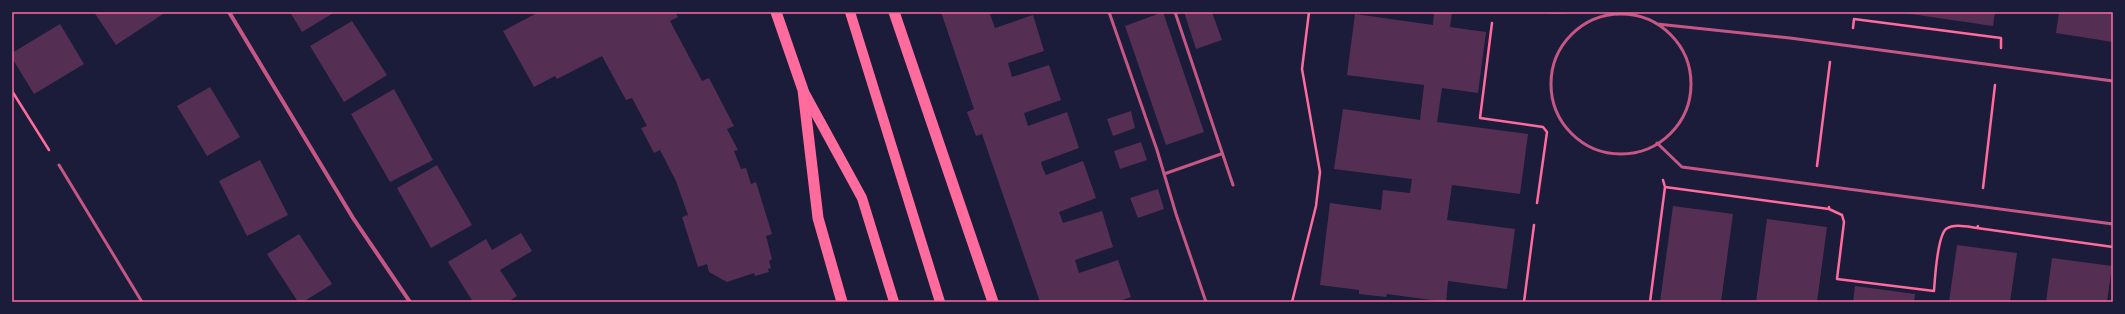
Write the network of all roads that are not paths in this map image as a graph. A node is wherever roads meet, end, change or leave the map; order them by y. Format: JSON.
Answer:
{"nodes":[{"id":1,"x":229,"y":12,"type":"edge"},
{"id":2,"x":776,"y":12,"type":"edge"},
{"id":3,"x":850,"y":12,"type":"edge"},
{"id":4,"x":894,"y":12,"type":"edge"},
{"id":5,"x":1109,"y":12,"type":"edge"},
{"id":6,"x":1175,"y":12,"type":"edge"},
{"id":7,"x":1610,"y":14,"type":"edge"},
{"id":8,"x":1657,"y":24,"type":"junction"},
{"id":9,"x":2113,"y":81,"type":"edge"},
{"id":10,"x":803,"y":90,"type":"junction"},
{"id":11,"x":1657,"y":143,"type":"junction"},
{"id":12,"x":1221,"y":154,"type":"junction"},
{"id":13,"x":59,"y":165,"type":"road end"},
{"id":14,"x":1164,"y":174,"type":"junction"},
{"id":15,"x":1233,"y":185,"type":"dead end"},
{"id":16,"x":2113,"y":224,"type":"edge"},
{"id":17,"x":839,"y":300,"type":"edge"},
{"id":18,"x":142,"y":302,"type":"edge"},
{"id":19,"x":410,"y":302,"type":"edge"},
{"id":20,"x":894,"y":302,"type":"edge"},
{"id":21,"x":940,"y":302,"type":"edge"},
{"id":22,"x":993,"y":302,"type":"edge"},
{"id":23,"x":1206,"y":302,"type":"edge"}],
"edges":[{"from":1,"to":19,"type":"street"},
{"from":2,"to":10,"type":"highway"},
{"from":3,"to":21,"type":"main road"},
{"from":4,"to":22,"type":"highway"},
{"from":5,"to":14,"type":"lane"},
{"from":6,"to":12,"type":"lane"},
{"from":7,"to":8,"type":"lane"},
{"from":7,"to":11,"type":"lane"},
{"from":8,"to":9,"type":"lane"},
{"from":8,"to":11,"type":"lane"},
{"from":10,"to":17,"type":"highway"},
{"from":10,"to":20,"type":"main road"},
{"from":11,"to":16,"type":"lane"},
{"from":12,"to":14,"type":"lane"},
{"from":12,"to":15,"type":"lane"},
{"from":13,"to":18,"type":"lane"},
{"from":14,"to":23,"type":"lane"}]}
